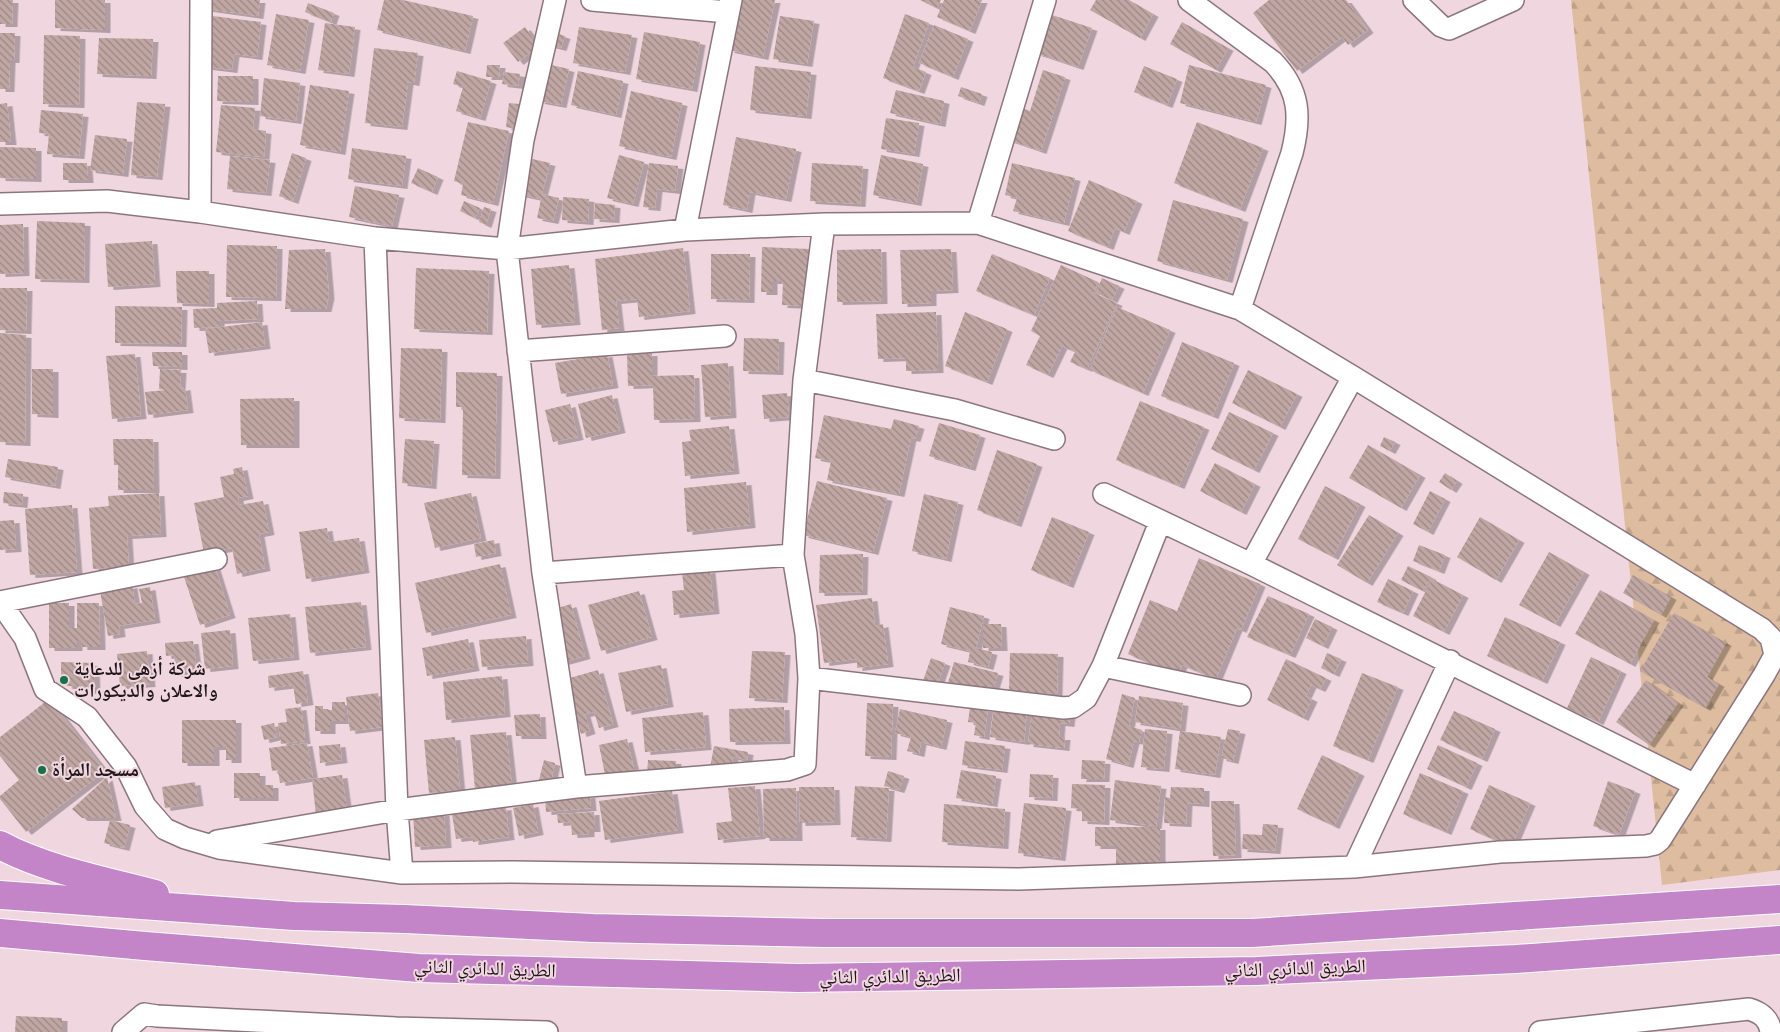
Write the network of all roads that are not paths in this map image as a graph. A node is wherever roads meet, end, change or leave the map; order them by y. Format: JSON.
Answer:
{"nodes":[{"id":1,"x":201,"y":0,"type":"edge"},
{"id":2,"x":555,"y":0,"type":"edge"},
{"id":3,"x":592,"y":0,"type":"edge"},
{"id":4,"x":1045,"y":0,"type":"edge"},
{"id":5,"x":1189,"y":0,"type":"edge"},
{"id":6,"x":1414,"y":0,"type":"edge"},
{"id":7,"x":1513,"y":0,"type":"edge"},
{"id":8,"x":729,"y":6,"type":"edge"},
{"id":9,"x":0,"y":204,"type":"edge"},
{"id":10,"x":200,"y":212,"type":"junction"},
{"id":11,"x":978,"y":223,"type":"junction"},
{"id":12,"x":824,"y":224,"type":"junction"},
{"id":13,"x":685,"y":230,"type":"junction"},
{"id":14,"x":376,"y":238,"type":"junction"},
{"id":15,"x":507,"y":249,"type":"junction"},
{"id":16,"x":1240,"y":309,"type":"junction"},
{"id":17,"x":725,"y":336,"type":"dead end"},
{"id":18,"x":518,"y":351,"type":"junction"},
{"id":19,"x":1353,"y":377,"type":"junction"},
{"id":20,"x":804,"y":380,"type":"junction"},
{"id":21,"x":1054,"y":439,"type":"dead end"},
{"id":22,"x":1104,"y":494,"type":"dead end"},
{"id":23,"x":1160,"y":522,"type":"junction"},
{"id":24,"x":793,"y":555,"type":"junction"},
{"id":25,"x":216,"y":559,"type":"dead end"},
{"id":26,"x":1251,"y":564,"type":"junction"},
{"id":27,"x":543,"y":573,"type":"junction"},
{"id":28,"x":0,"y":602,"type":"edge"},
{"id":29,"x":1450,"y":661,"type":"junction"},
{"id":30,"x":1103,"y":666,"type":"junction"},
{"id":31,"x":809,"y":678,"type":"junction"},
{"id":32,"x":1240,"y":695,"type":"dead end"},
{"id":33,"x":1695,"y":785,"type":"junction"},
{"id":34,"x":576,"y":787,"type":"junction"},
{"id":35,"x":397,"y":810,"type":"junction"},
{"id":36,"x":206,"y":843,"type":"junction"},
{"id":37,"x":0,"y":845,"type":"edge"},
{"id":38,"x":1354,"y":867,"type":"junction"},
{"id":39,"x":402,"y":873,"type":"junction"},
{"id":40,"x":0,"y":895,"type":"edge"},
{"id":41,"x":1780,"y":899,"type":"edge"},
{"id":42,"x":219,"y":911,"type":"junction"},
{"id":43,"x":0,"y":933,"type":"edge"},
{"id":44,"x":1780,"y":940,"type":"edge"},
{"id":45,"x":396,"y":1030,"type":"edge"},
{"id":46,"x":124,"y":1032,"type":"edge"},
{"id":47,"x":547,"y":1032,"type":"edge"},
{"id":48,"x":1540,"y":1032,"type":"edge"},
{"id":49,"x":1772,"y":1032,"type":"edge"}],
"edges":[{"from":1,"to":10,"type":"street"},
{"from":2,"to":15,"type":"street"},
{"from":3,"to":8,"type":"street"},
{"from":4,"to":11,"type":"street"},
{"from":5,"to":16,"type":"street"},
{"from":6,"to":7,"type":"street"},
{"from":8,"to":13,"type":"street"},
{"from":9,"to":10,"type":"street"},
{"from":10,"to":14,"type":"street"},
{"from":11,"to":12,"type":"street"},
{"from":11,"to":16,"type":"street"},
{"from":12,"to":13,"type":"street"},
{"from":12,"to":20,"type":"street"},
{"from":13,"to":15,"type":"street"},
{"from":14,"to":15,"type":"street"},
{"from":14,"to":35,"type":"street"},
{"from":15,"to":18,"type":"street"},
{"from":16,"to":19,"type":"street"},
{"from":17,"to":18,"type":"street"},
{"from":18,"to":27,"type":"street"},
{"from":19,"to":26,"type":"street"},
{"from":19,"to":33,"type":"street"},
{"from":20,"to":21,"type":"street"},
{"from":20,"to":24,"type":"street"},
{"from":22,"to":23,"type":"street"},
{"from":23,"to":26,"type":"street"},
{"from":23,"to":30,"type":"street"},
{"from":24,"to":27,"type":"street"},
{"from":24,"to":31,"type":"street"},
{"from":25,"to":28,"type":"street"},
{"from":26,"to":29,"type":"street"},
{"from":27,"to":34,"type":"street"},
{"from":28,"to":36,"type":"street"},
{"from":29,"to":33,"type":"street"},
{"from":29,"to":38,"type":"street"},
{"from":30,"to":31,"type":"street"},
{"from":30,"to":32,"type":"street"},
{"from":31,"to":34,"type":"street"},
{"from":33,"to":38,"type":"street"},
{"from":34,"to":35,"type":"street"},
{"from":35,"to":36,"type":"street"},
{"from":35,"to":39,"type":"street"},
{"from":36,"to":39,"type":"street"},
{"from":37,"to":42,"type":"highway"},
{"from":38,"to":39,"type":"street"},
{"from":40,"to":42,"type":"highway","name":"الطريق الدائري الثاني"},
{"from":41,"to":42,"type":"highway","name":"الطريق الدائري الثاني"},
{"from":43,"to":44,"type":"highway","name":"الطريق الدائري الثاني"},
{"from":45,"to":46,"type":"street"},
{"from":45,"to":47,"type":"street"},
{"from":48,"to":49,"type":"street"}]}
